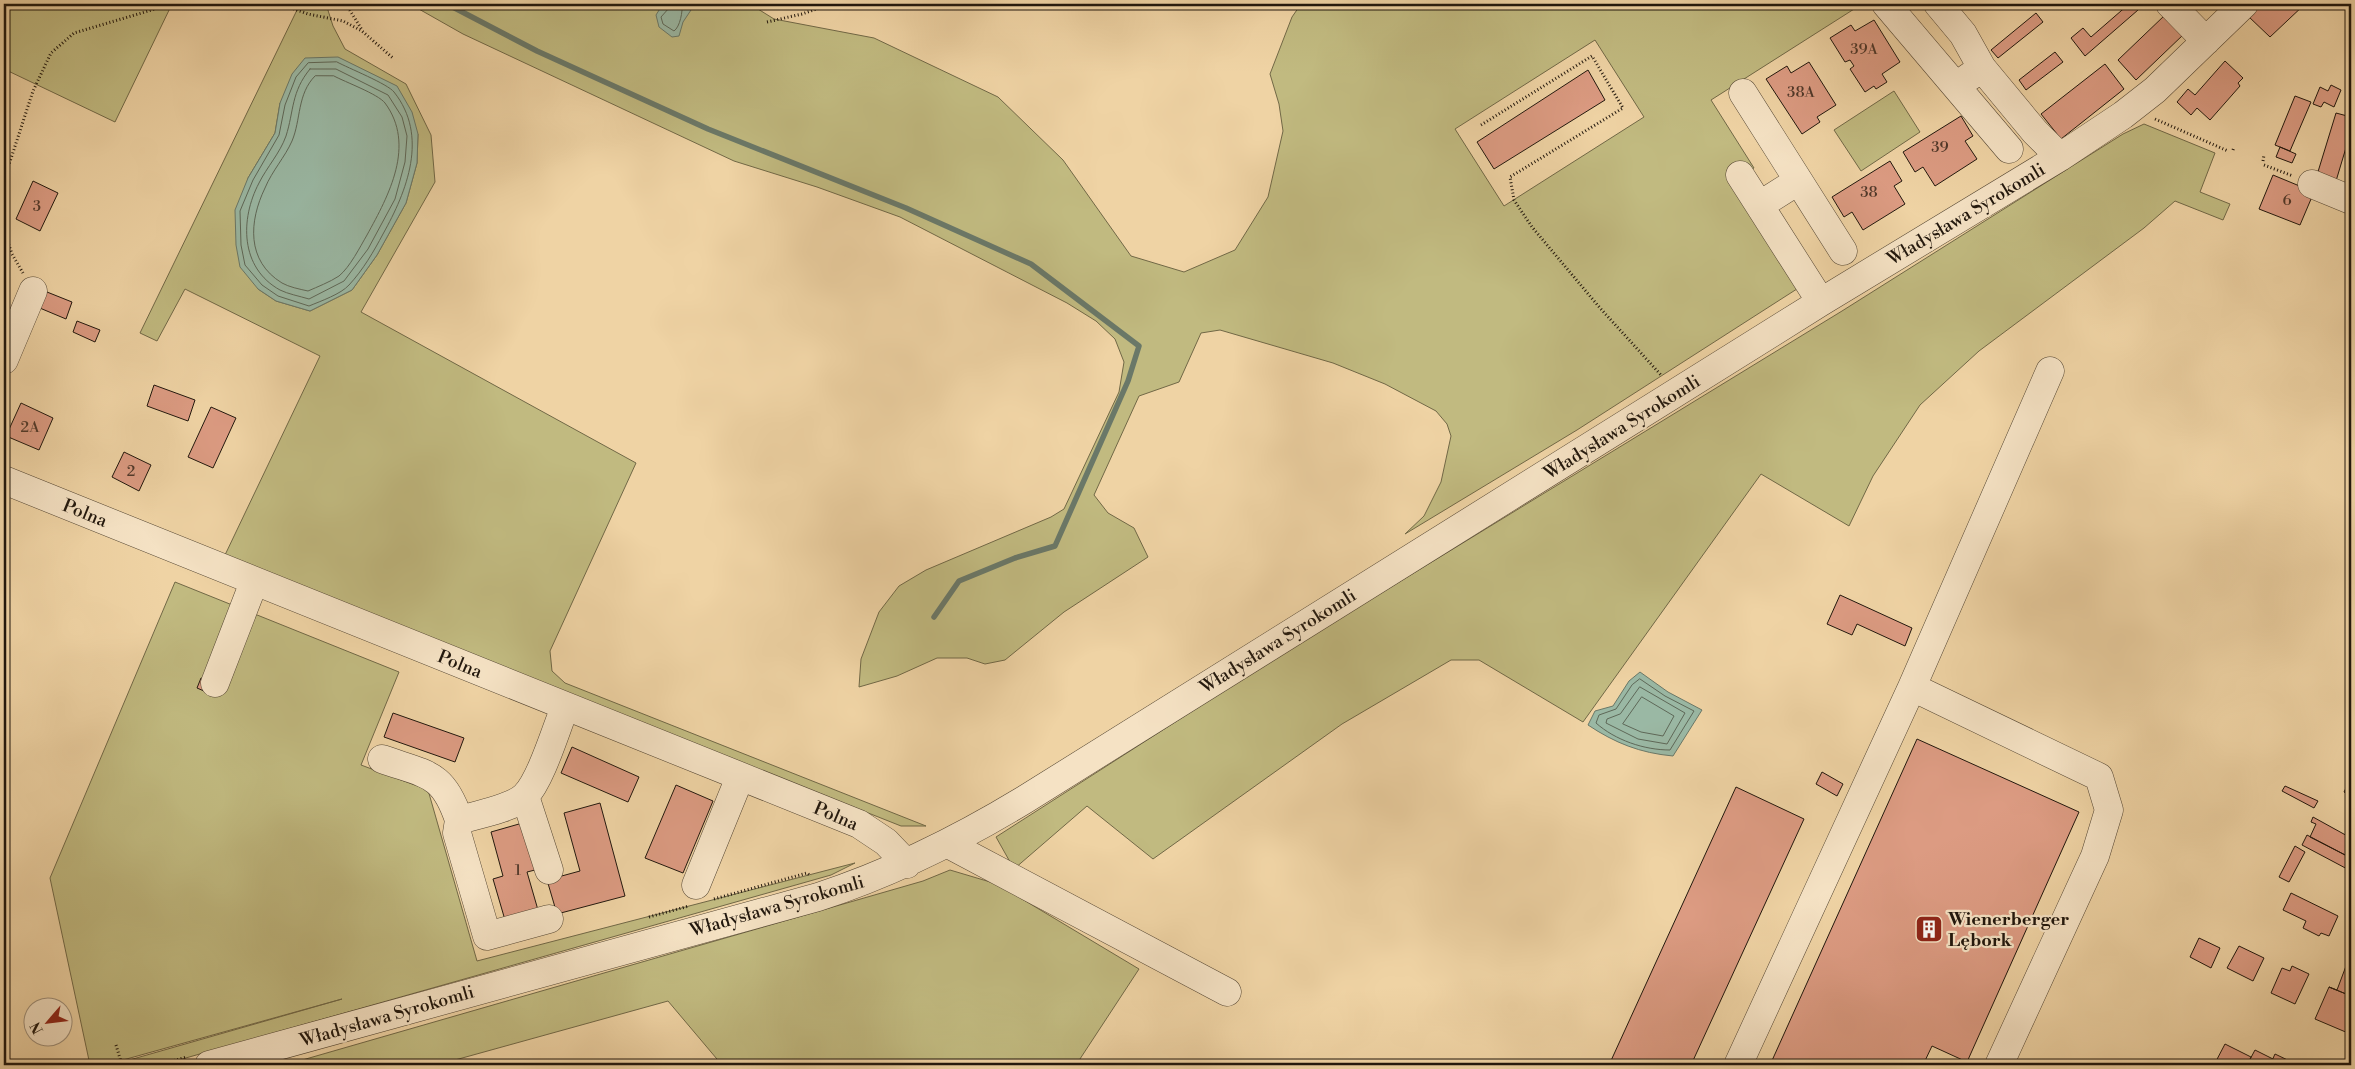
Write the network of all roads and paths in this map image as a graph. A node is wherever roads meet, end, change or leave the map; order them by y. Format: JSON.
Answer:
{"nodes":[{"id":1,"x":172,"y":4,"type":"edge"},
{"id":2,"x":280,"y":4,"type":"edge"},
{"id":3,"x":346,"y":4,"type":"edge"},
{"id":4,"x":831,"y":4,"type":"edge"},
{"id":5,"x":1886,"y":4,"type":"edge"},
{"id":6,"x":1938,"y":4,"type":"edge"},
{"id":7,"x":2170,"y":4,"type":"edge"},
{"id":8,"x":2244,"y":4,"type":"edge"},
{"id":9,"x":767,"y":22,"type":"dead end"},
{"id":10,"x":362,"y":31,"type":"junction"},
{"id":11,"x":2206,"y":41,"type":"junction"},
{"id":12,"x":394,"y":59,"type":"dead end"},
{"id":13,"x":1982,"y":68,"type":"junction"},
{"id":14,"x":1956,"y":86,"type":"junction"},
{"id":15,"x":1743,"y":93,"type":"dead end"},
{"id":16,"x":2152,"y":117,"type":"dead end"},
{"id":17,"x":1481,"y":125,"type":"dead end"},
{"id":18,"x":2010,"y":149,"type":"dead end"},
{"id":19,"x":2228,"y":151,"type":"dead end"},
{"id":20,"x":2264,"y":155,"type":"dead end"},
{"id":21,"x":2060,"y":157,"type":"junction"},
{"id":22,"x":1740,"y":175,"type":"dead end"},
{"id":23,"x":4,"y":180,"type":"edge"},
{"id":24,"x":1798,"y":181,"type":"junction"},
{"id":25,"x":2305,"y":181,"type":"joint"},
{"id":26,"x":2351,"y":200,"type":"edge"},
{"id":27,"x":1760,"y":205,"type":"junction"},
{"id":28,"x":4,"y":231,"type":"edge"},
{"id":29,"x":1843,"y":252,"type":"dead end"},
{"id":30,"x":33,"y":291,"type":"joint"},
{"id":31,"x":1821,"y":302,"type":"junction"},
{"id":32,"x":4,"y":360,"type":"edge"},
{"id":33,"x":2050,"y":370,"type":"dead end"},
{"id":34,"x":1674,"y":394,"type":"junction"},
{"id":35,"x":4,"y":480,"type":"edge"},
{"id":36,"x":254,"y":582,"type":"junction"},
{"id":37,"x":215,"y":683,"type":"dead end"},
{"id":38,"x":1912,"y":687,"type":"junction"},
{"id":39,"x":566,"y":706,"type":"junction"},
{"id":40,"x":382,"y":759,"type":"dead end"},
{"id":41,"x":740,"y":777,"type":"junction"},
{"id":42,"x":525,"y":796,"type":"junction"},
{"id":43,"x":459,"y":820,"type":"junction"},
{"id":44,"x":948,"y":844,"type":"junction"},
{"id":45,"x":907,"y":864,"type":"junction"},
{"id":46,"x":549,"y":870,"type":"dead end"},
{"id":47,"x":700,"y":897,"type":"junction"},
{"id":48,"x":818,"y":897,"type":"junction"},
{"id":49,"x":646,"y":918,"type":"dead end"},
{"id":50,"x":549,"y":919,"type":"dead end"},
{"id":51,"x":1227,"y":992,"type":"dead end"},
{"id":52,"x":116,"y":1044,"type":"dead end"},
{"id":53,"x":201,"y":1060,"type":"edge"},
{"id":54,"x":122,"y":1065,"type":"edge"},
{"id":55,"x":157,"y":1065,"type":"edge"},
{"id":56,"x":1738,"y":1065,"type":"edge"},
{"id":57,"x":1999,"y":1065,"type":"edge"}],
"edges":[{"from":1,"to":23,"type":"path"},
{"from":2,"to":10,"type":"path"},
{"from":3,"to":10,"type":"path"},
{"from":4,"to":9,"type":"path"},
{"from":5,"to":14,"type":"street"},
{"from":6,"to":13,"type":"street"},
{"from":7,"to":11,"type":"street"},
{"from":8,"to":11,"type":"street","name":"Władysława Syrokomli"},
{"from":10,"to":12,"type":"path"},
{"from":11,"to":21,"type":"street","name":"Władysława Syrokomli"},
{"from":13,"to":14,"type":"street"},
{"from":13,"to":21,"type":"street"},
{"from":14,"to":18,"type":"street"},
{"from":15,"to":24,"type":"street"},
{"from":16,"to":19,"type":"path"},
{"from":17,"to":34,"type":"path"},
{"from":20,"to":25,"type":"path"},
{"from":21,"to":31,"type":"street","name":"Władysława Syrokomli"},
{"from":22,"to":27,"type":"street"},
{"from":24,"to":27,"type":"street"},
{"from":24,"to":29,"type":"street"},
{"from":25,"to":26,"type":"street"},
{"from":27,"to":31,"type":"street"},
{"from":28,"to":30,"type":"path"},
{"from":30,"to":32,"type":"street"},
{"from":31,"to":34,"type":"street","name":"Władysława Syrokomli"},
{"from":33,"to":38,"type":"street"},
{"from":34,"to":44,"type":"street","name":"Władysława Syrokomli"},
{"from":35,"to":36,"type":"street","name":"Polna"},
{"from":36,"to":37,"type":"street"},
{"from":36,"to":39,"type":"street","name":"Polna"},
{"from":38,"to":56,"type":"street"},
{"from":38,"to":57,"type":"street"},
{"from":39,"to":41,"type":"street","name":"Polna"},
{"from":39,"to":42,"type":"street"},
{"from":40,"to":43,"type":"street"},
{"from":41,"to":45,"type":"street","name":"Polna"},
{"from":41,"to":47,"type":"street"},
{"from":42,"to":43,"type":"street"},
{"from":42,"to":46,"type":"street"},
{"from":43,"to":50,"type":"street"},
{"from":44,"to":45,"type":"street","name":"Władysława Syrokomli"},
{"from":44,"to":51,"type":"street"},
{"from":45,"to":48,"type":"street","name":"Władysława Syrokomli"},
{"from":47,"to":48,"type":"path"},
{"from":47,"to":49,"type":"path"},
{"from":48,"to":53,"type":"street","name":"Władysława Syrokomli"},
{"from":52,"to":54,"type":"path"},
{"from":53,"to":55,"type":"path"}]}
